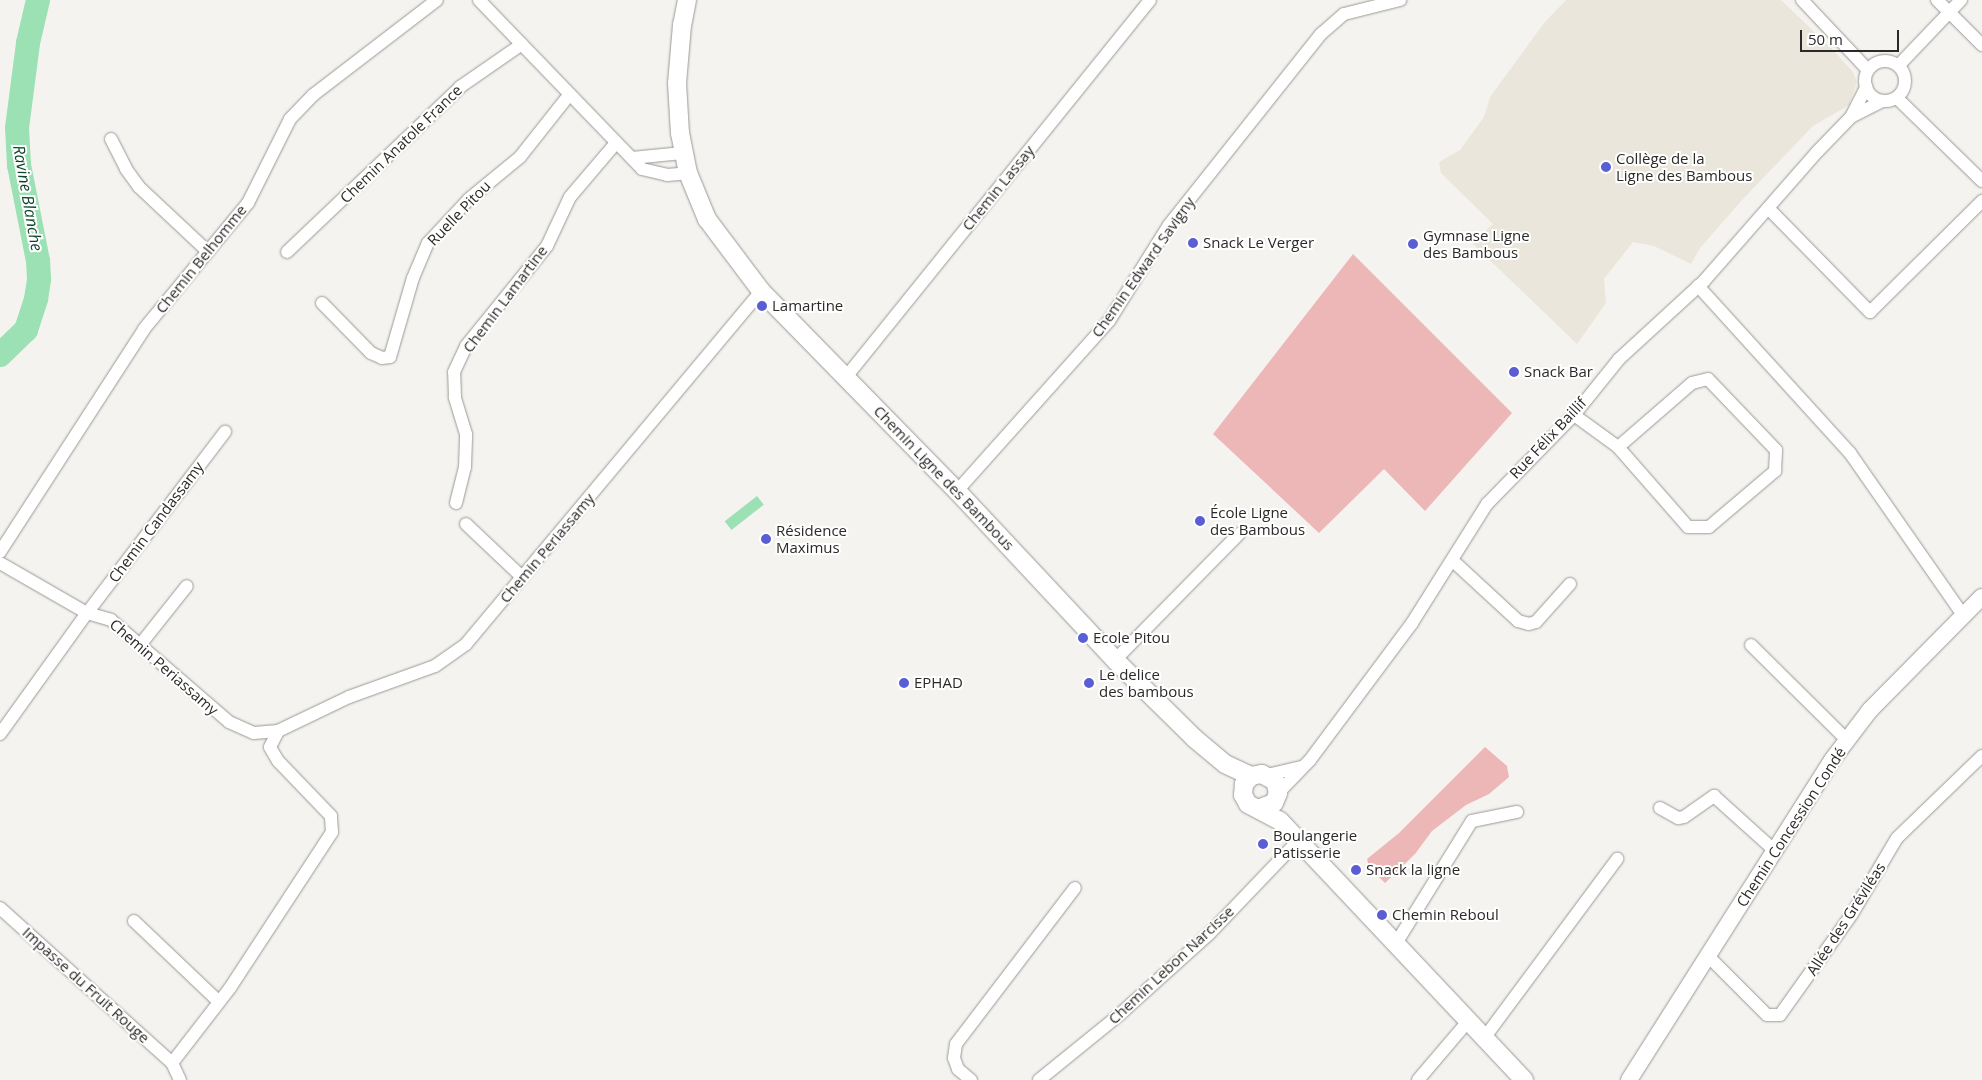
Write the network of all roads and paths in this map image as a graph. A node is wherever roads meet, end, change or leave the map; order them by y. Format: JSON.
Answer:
{"nodes":[{"id":1,"x":437,"y":0,"type":"edge"},
{"id":2,"x":479,"y":0,"type":"edge"},
{"id":3,"x":688,"y":0,"type":"edge"},
{"id":4,"x":1150,"y":0,"type":"edge"},
{"id":5,"x":1400,"y":0,"type":"edge"},
{"id":6,"x":1802,"y":0,"type":"edge"},
{"id":7,"x":1937,"y":0,"type":"edge"},
{"id":8,"x":1961,"y":0,"type":"edge"},
{"id":9,"x":1949,"y":12,"type":"junction"},
{"id":10,"x":522,"y":44,"type":"junction"},
{"id":11,"x":1982,"y":44,"type":"edge"},
{"id":12,"x":1899,"y":66,"type":"junction"},
{"id":13,"x":1868,"y":70,"type":"junction"},
{"id":14,"x":1866,"y":87,"type":"junction"},
{"id":15,"x":570,"y":94,"type":"junction"},
{"id":16,"x":1897,"y":98,"type":"junction"},
{"id":17,"x":1883,"y":101,"type":"junction"},
{"id":18,"x":1851,"y":118,"type":"junction"},
{"id":19,"x":112,"y":139,"type":"dead end"},
{"id":20,"x":616,"y":143,"type":"junction"},
{"id":21,"x":683,"y":153,"type":"junction"},
{"id":22,"x":632,"y":158,"type":"junction"},
{"id":23,"x":688,"y":173,"type":"junction"},
{"id":24,"x":1982,"y":181,"type":"edge"},
{"id":25,"x":1982,"y":201,"type":"edge"},
{"id":26,"x":1768,"y":208,"type":"junction"},
{"id":27,"x":206,"y":250,"type":"junction"},
{"id":28,"x":287,"y":252,"type":"dead end"},
{"id":29,"x":1698,"y":286,"type":"junction"},
{"id":30,"x":762,"y":291,"type":"junction"},
{"id":31,"x":322,"y":303,"type":"dead end"},
{"id":32,"x":846,"y":376,"type":"junction"},
{"id":33,"x":1574,"y":415,"type":"junction"},
{"id":34,"x":225,"y":432,"type":"dead end"},
{"id":35,"x":1618,"y":447,"type":"junction"},
{"id":36,"x":957,"y":491,"type":"junction"},
{"id":37,"x":456,"y":503,"type":"dead end"},
{"id":38,"x":466,"y":524,"type":"dead end"},
{"id":39,"x":1239,"y":534,"type":"dead end"},
{"id":40,"x":0,"y":552,"type":"edge"},
{"id":41,"x":1452,"y":560,"type":"junction"},
{"id":42,"x":0,"y":563,"type":"edge"},
{"id":43,"x":522,"y":577,"type":"junction"},
{"id":44,"x":1570,"y":584,"type":"dead end"},
{"id":45,"x":187,"y":586,"type":"dead end"},
{"id":46,"x":1982,"y":597,"type":"edge"},
{"id":47,"x":87,"y":613,"type":"junction"},
{"id":48,"x":1963,"y":615,"type":"junction"},
{"id":49,"x":140,"y":645,"type":"junction"},
{"id":50,"x":1751,"y":645,"type":"dead end"},
{"id":51,"x":1115,"y":660,"type":"junction"},
{"id":52,"x":278,"y":731,"type":"junction"},
{"id":53,"x":0,"y":734,"type":"edge"},
{"id":54,"x":1848,"y":740,"type":"junction"},
{"id":55,"x":1982,"y":756,"type":"edge"},
{"id":56,"x":1225,"y":764,"type":"junction"},
{"id":57,"x":1302,"y":766,"type":"junction"},
{"id":58,"x":1259,"y":775,"type":"junction"},
{"id":59,"x":1243,"y":795,"type":"junction"},
{"id":60,"x":1278,"y":796,"type":"junction"},
{"id":61,"x":1660,"y":808,"type":"dead end"},
{"id":62,"x":1258,"y":809,"type":"junction"},
{"id":63,"x":1516,"y":812,"type":"dead end"},
{"id":64,"x":1280,"y":821,"type":"junction"},
{"id":65,"x":1296,"y":842,"type":"junction"},
{"id":66,"x":1775,"y":851,"type":"junction"},
{"id":67,"x":1617,"y":859,"type":"dead end"},
{"id":68,"x":1075,"y":888,"type":"dead end"},
{"id":69,"x":0,"y":908,"type":"edge"},
{"id":70,"x":134,"y":920,"type":"dead end"},
{"id":71,"x":1395,"y":945,"type":"junction"},
{"id":72,"x":1708,"y":956,"type":"junction"},
{"id":73,"x":219,"y":1002,"type":"junction"},
{"id":74,"x":1469,"y":1020,"type":"junction"},
{"id":75,"x":1485,"y":1037,"type":"junction"},
{"id":76,"x":172,"y":1063,"type":"junction"},
{"id":77,"x":180,"y":1080,"type":"edge"},
{"id":78,"x":971,"y":1080,"type":"edge"},
{"id":79,"x":1038,"y":1080,"type":"edge"},
{"id":80,"x":1418,"y":1080,"type":"edge"},
{"id":81,"x":1524,"y":1080,"type":"edge"},
{"id":82,"x":1629,"y":1080,"type":"edge"}],
"edges":[{"from":1,"to":27,"type":"street","name":"Chemin Belhomme"},
{"from":2,"to":10,"type":"street"},
{"from":3,"to":21,"type":"main road","name":"Chemin Ligne des Bambous"},
{"from":4,"to":32,"type":"street","name":"Chemin Lassay"},
{"from":5,"to":36,"type":"street","name":"Chemin Edward Savigny"},
{"from":6,"to":13,"type":"street"},
{"from":7,"to":9,"type":"street"},
{"from":8,"to":9,"type":"street"},
{"from":9,"to":11,"type":"street"},
{"from":9,"to":12,"type":"street"},
{"from":10,"to":15,"type":"street"},
{"from":10,"to":28,"type":"street","name":"Chemin Anatole France"},
{"from":12,"to":13,"type":"street"},
{"from":12,"to":16,"type":"street"},
{"from":13,"to":14,"type":"street"},
{"from":14,"to":17,"type":"street"},
{"from":14,"to":18,"type":"street","name":"Rue Félix Baillif"},
{"from":15,"to":20,"type":"street"},
{"from":15,"to":31,"type":"street","name":"Ruelle Pitou"},
{"from":16,"to":17,"type":"street"},
{"from":16,"to":24,"type":"street"},
{"from":17,"to":18,"type":"street","name":"Rue Félix Baillif"},
{"from":18,"to":26,"type":"street","name":"Rue Félix Baillif"},
{"from":19,"to":27,"type":"street"},
{"from":20,"to":22,"type":"street"},
{"from":20,"to":37,"type":"street","name":"Chemin Lamartine"},
{"from":21,"to":22,"type":"street"},
{"from":21,"to":23,"type":"main road","name":"Chemin Ligne des Bambous"},
{"from":22,"to":23,"type":"street"},
{"from":23,"to":30,"type":"main road","name":"Chemin Ligne des Bambous"},
{"from":25,"to":26,"type":"street"},
{"from":26,"to":29,"type":"street","name":"Rue Félix Baillif"},
{"from":27,"to":40,"type":"street","name":"Chemin Belhomme"},
{"from":29,"to":33,"type":"street","name":"Rue Félix Baillif"},
{"from":29,"to":48,"type":"street"},
{"from":30,"to":32,"type":"main road","name":"Chemin Ligne des Bambous"},
{"from":30,"to":43,"type":"street","name":"Chemin Periassamy"},
{"from":32,"to":36,"type":"main road","name":"Chemin Ligne des Bambous"},
{"from":33,"to":35,"type":"street"},
{"from":33,"to":41,"type":"street","name":"Rue Félix Baillif"},
{"from":34,"to":47,"type":"street","name":"Chemin Candassamy"},
{"from":35,"to":35,"type":"street"},
{"from":36,"to":51,"type":"main road","name":"Chemin Ligne des Bambous"},
{"from":38,"to":43,"type":"street"},
{"from":39,"to":51,"type":"street"},
{"from":41,"to":44,"type":"street"},
{"from":41,"to":57,"type":"street","name":"Rue Félix Baillif"},
{"from":42,"to":47,"type":"street","name":"Chemin Periassamy"},
{"from":43,"to":52,"type":"street","name":"Chemin Periassamy"},
{"from":45,"to":49,"type":"street"},
{"from":46,"to":48,"type":"street","name":"Chemin Concession Condé"},
{"from":47,"to":49,"type":"street","name":"Chemin Periassamy"},
{"from":47,"to":53,"type":"street","name":"Chemin Candassamy"},
{"from":48,"to":54,"type":"street","name":"Chemin Concession Condé"},
{"from":49,"to":52,"type":"street","name":"Chemin Periassamy"},
{"from":50,"to":54,"type":"street"},
{"from":51,"to":56,"type":"main road","name":"Chemin Ligne des Bambous"},
{"from":52,"to":73,"type":"street"},
{"from":54,"to":66,"type":"street","name":"Chemin Concession Condé"},
{"from":55,"to":72,"type":"street","name":"Allée des Gréviléas"},
{"from":56,"to":58,"type":"main road","name":"Chemin Ligne des Bambous"},
{"from":56,"to":59,"type":"main road","name":"Chemin Ligne des Bambous"},
{"from":57,"to":58,"type":"street"},
{"from":57,"to":60,"type":"street","name":"Rue Félix Baillif"},
{"from":58,"to":59,"type":"main road"},
{"from":58,"to":60,"type":"main road"},
{"from":59,"to":62,"type":"main road"},
{"from":60,"to":62,"type":"main road"},
{"from":60,"to":64,"type":"main road"},
{"from":61,"to":66,"type":"street"},
{"from":62,"to":64,"type":"main road"},
{"from":63,"to":71,"type":"street"},
{"from":64,"to":65,"type":"main road"},
{"from":65,"to":71,"type":"main road"},
{"from":65,"to":79,"type":"street","name":"Chemin Lebon Narcisse"},
{"from":66,"to":72,"type":"street","name":"Chemin Concession Condé"},
{"from":67,"to":75,"type":"street"},
{"from":68,"to":78,"type":"street"},
{"from":69,"to":76,"type":"street","name":"Impasse du Fruit Rouge"},
{"from":70,"to":73,"type":"street"},
{"from":71,"to":74,"type":"main road"},
{"from":72,"to":82,"type":"street","name":"Chemin Concession Condé"},
{"from":73,"to":76,"type":"street"},
{"from":74,"to":75,"type":"main road"},
{"from":74,"to":80,"type":"street"},
{"from":75,"to":81,"type":"main road"},
{"from":76,"to":77,"type":"street"}]}
